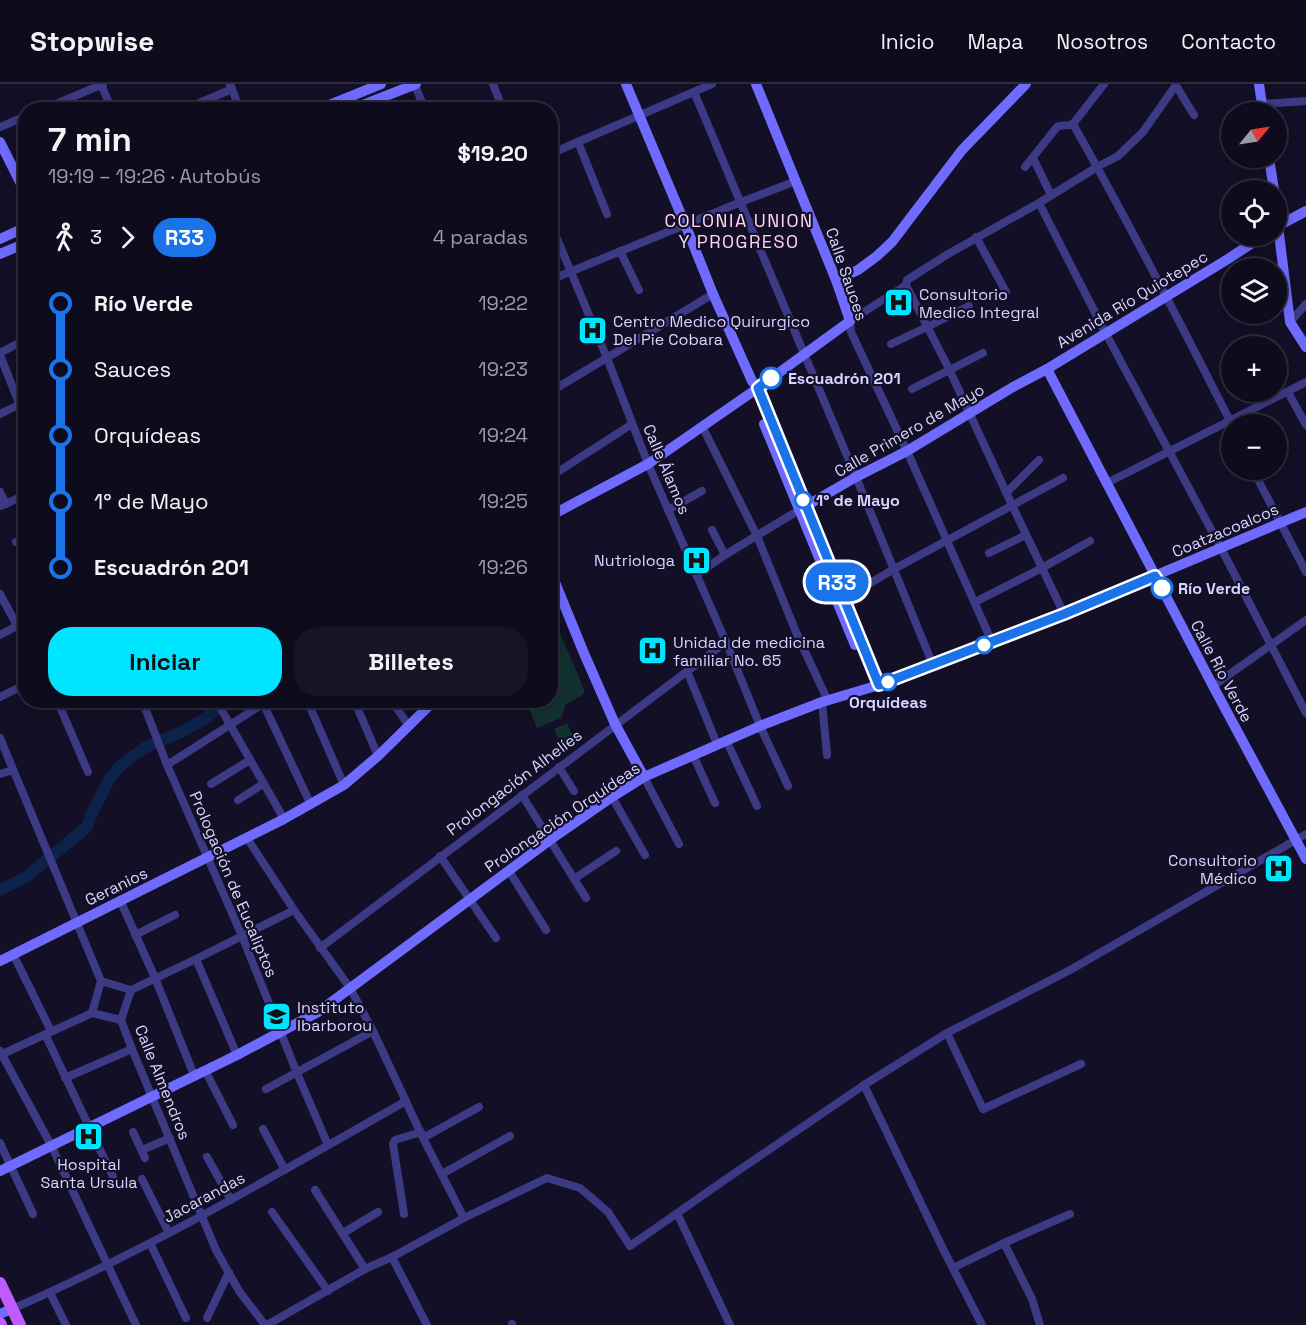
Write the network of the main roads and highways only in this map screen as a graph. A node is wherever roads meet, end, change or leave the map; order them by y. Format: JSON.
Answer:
{"nodes":[{"id":1,"x":0,"y":1283,"type":"edge"},
{"id":2,"x":20,"y":1325,"type":"edge"}],
"edges":[{"from":1,"to":2,"type":"main road"}]}
